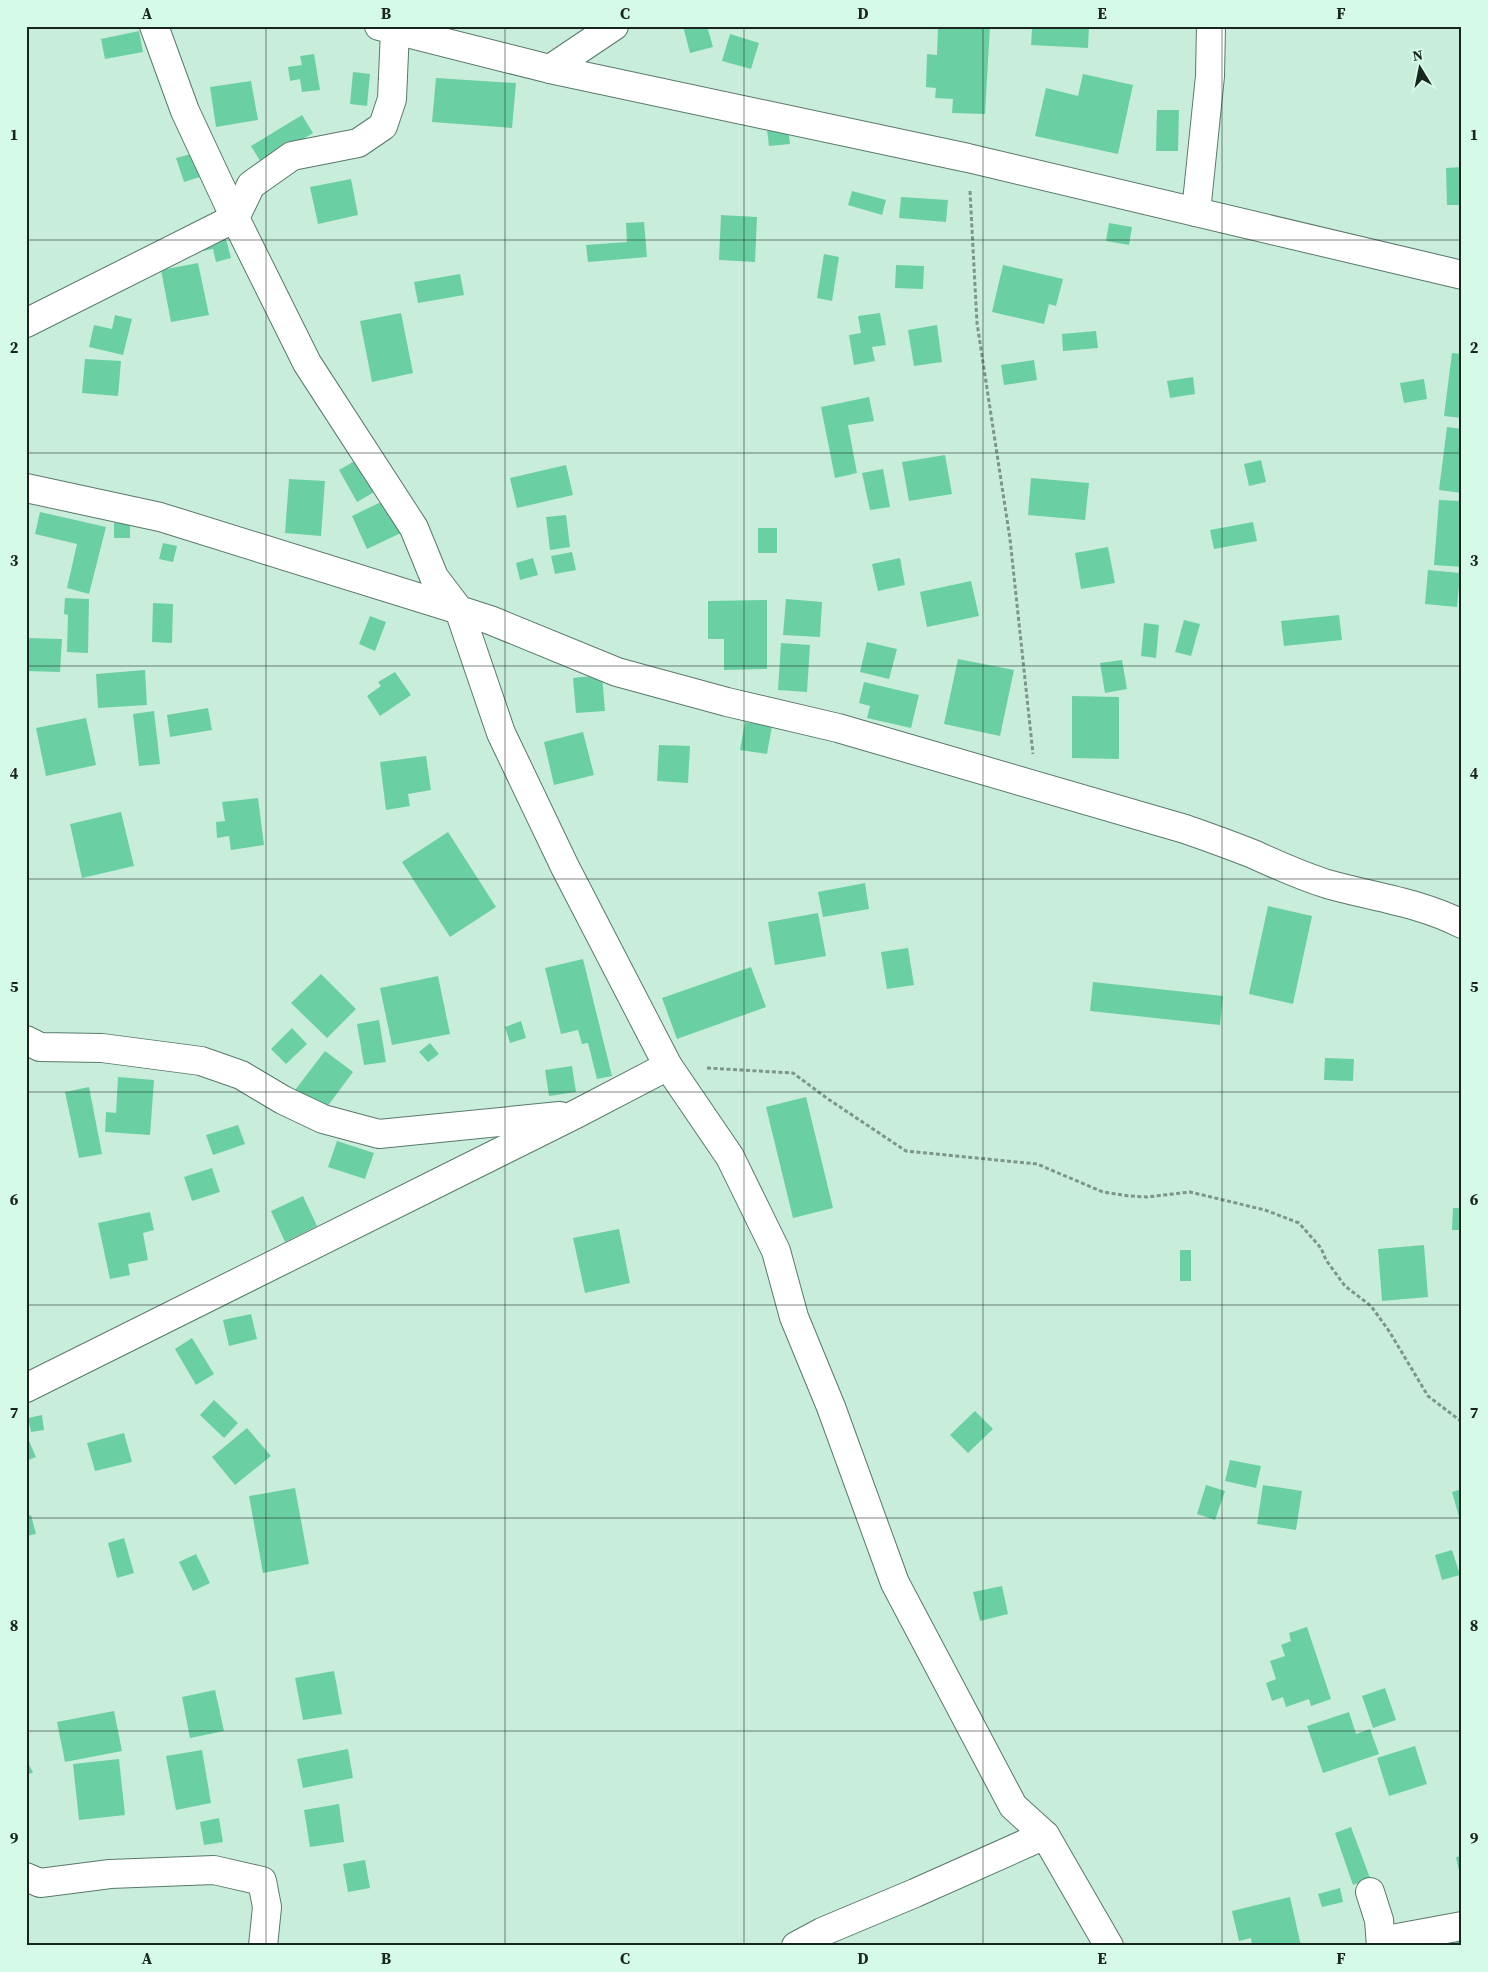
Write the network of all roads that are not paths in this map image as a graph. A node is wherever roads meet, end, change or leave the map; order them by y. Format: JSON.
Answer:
{"nodes":[{"id":1,"x":154,"y":26,"type":"edge"},
{"id":2,"x":614,"y":26,"type":"edge"},
{"id":3,"x":1212,"y":26,"type":"edge"},
{"id":4,"x":387,"y":28,"type":"edge"},
{"id":5,"x":550,"y":69,"type":"junction"},
{"id":6,"x":1196,"y":212,"type":"junction"},
{"id":7,"x":235,"y":218,"type":"junction"},
{"id":8,"x":1462,"y":275,"type":"edge"},
{"id":9,"x":26,"y":324,"type":"edge"},
{"id":10,"x":26,"y":488,"type":"edge"},
{"id":11,"x":459,"y":610,"type":"junction"},
{"id":12,"x":1462,"y":924,"type":"edge"},
{"id":13,"x":26,"y":1040,"type":"edge"},
{"id":14,"x":668,"y":1066,"type":"junction"},
{"id":15,"x":576,"y":1114,"type":"junction"},
{"id":16,"x":26,"y":1388,"type":"edge"},
{"id":17,"x":1045,"y":1835,"type":"junction"},
{"id":18,"x":26,"y":1877,"type":"edge"},
{"id":19,"x":1370,"y":1892,"type":"dead end"},
{"id":20,"x":1462,"y":1926,"type":"edge"},
{"id":21,"x":1381,"y":1943,"type":"edge"},
{"id":22,"x":263,"y":1946,"type":"edge"},
{"id":23,"x":796,"y":1946,"type":"edge"},
{"id":24,"x":1109,"y":1946,"type":"edge"}],
"edges":[{"from":1,"to":7,"type":"street"},
{"from":2,"to":5,"type":"street"},
{"from":3,"to":6,"type":"street"},
{"from":4,"to":5,"type":"street"},
{"from":4,"to":7,"type":"street"},
{"from":5,"to":6,"type":"street"},
{"from":6,"to":8,"type":"street"},
{"from":7,"to":9,"type":"street"},
{"from":7,"to":11,"type":"street"},
{"from":10,"to":11,"type":"street"},
{"from":11,"to":12,"type":"street"},
{"from":11,"to":14,"type":"street"},
{"from":13,"to":15,"type":"street"},
{"from":14,"to":15,"type":"street"},
{"from":14,"to":17,"type":"street"},
{"from":15,"to":16,"type":"street"},
{"from":17,"to":23,"type":"street"},
{"from":17,"to":24,"type":"street"},
{"from":18,"to":22,"type":"street"},
{"from":19,"to":21,"type":"street"},
{"from":20,"to":21,"type":"street"}]}
